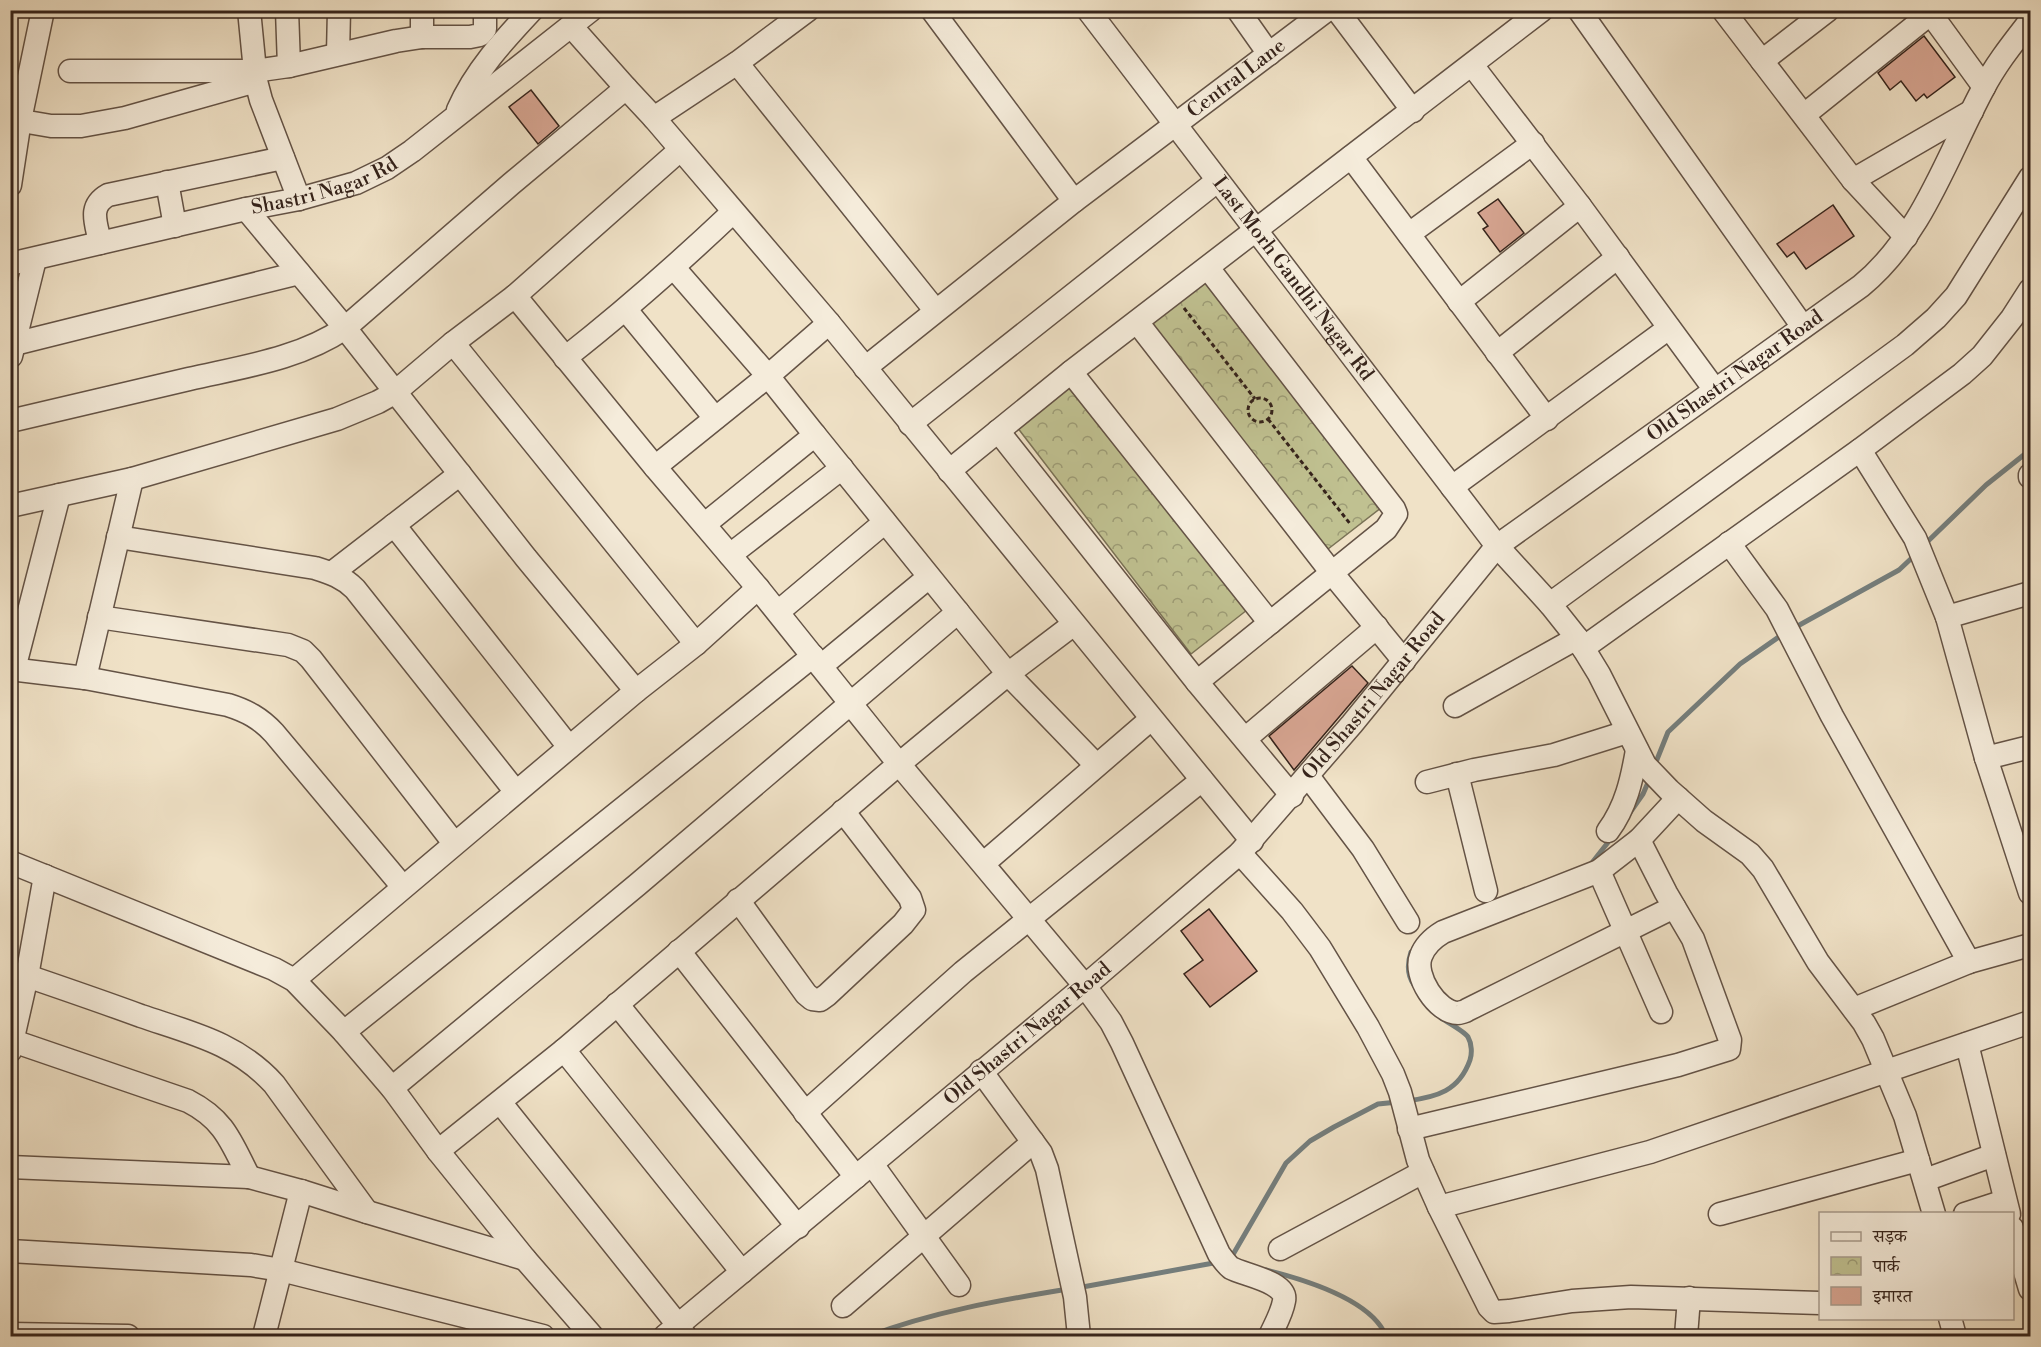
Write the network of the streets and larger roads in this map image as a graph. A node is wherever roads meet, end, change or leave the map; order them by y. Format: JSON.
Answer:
{"nodes":[{"id":1,"x":43,"y":10,"type":"edge"},
{"id":2,"x":249,"y":10,"type":"edge"},
{"id":3,"x":287,"y":10,"type":"edge"},
{"id":4,"x":339,"y":10,"type":"edge"},
{"id":5,"x":422,"y":10,"type":"edge"},
{"id":6,"x":485,"y":10,"type":"edge"},
{"id":7,"x":532,"y":10,"type":"edge"},
{"id":8,"x":591,"y":10,"type":"edge"},
{"id":9,"x":808,"y":10,"type":"edge"},
{"id":10,"x":932,"y":10,"type":"edge"},
{"id":11,"x":1088,"y":10,"type":"edge"},
{"id":12,"x":1327,"y":10,"type":"edge"},
{"id":13,"x":1337,"y":10,"type":"edge"},
{"id":14,"x":1542,"y":10,"type":"edge"},
{"id":15,"x":1579,"y":10,"type":"edge"},
{"id":16,"x":1723,"y":10,"type":"edge"},
{"id":17,"x":1828,"y":10,"type":"edge"},
{"id":18,"x":1241,"y":12,"type":"edge"},
{"id":19,"x":1929,"y":12,"type":"edge"},
{"id":20,"x":2031,"y":21,"type":"edge"},
{"id":21,"x":571,"y":26,"type":"junction"},
{"id":22,"x":422,"y":37,"type":"junction"},
{"id":23,"x":488,"y":42,"type":"junction"},
{"id":24,"x":338,"y":54,"type":"junction"},
{"id":25,"x":1269,"y":54,"type":"junction"},
{"id":26,"x":1762,"y":61,"type":"junction"},
{"id":27,"x":737,"y":63,"type":"junction"},
{"id":28,"x":1472,"y":65,"type":"junction"},
{"id":29,"x":289,"y":66,"type":"junction"},
{"id":30,"x":516,"y":68,"type":"junction"},
{"id":31,"x":70,"y":71,"type":"dead end"},
{"id":32,"x":255,"y":76,"type":"junction"},
{"id":33,"x":1984,"y":87,"type":"junction"},
{"id":34,"x":626,"y":88,"type":"junction"},
{"id":35,"x":1413,"y":111,"type":"junction"},
{"id":36,"x":1972,"y":111,"type":"junction"},
{"id":37,"x":1804,"y":115,"type":"junction"},
{"id":38,"x":455,"y":117,"type":"junction"},
{"id":39,"x":654,"y":118,"type":"junction"},
{"id":40,"x":15,"y":120,"type":"edge"},
{"id":41,"x":1174,"y":124,"type":"junction"},
{"id":42,"x":1533,"y":143,"type":"junction"},
{"id":43,"x":680,"y":150,"type":"junction"},
{"id":44,"x":1351,"y":157,"type":"junction"},
{"id":45,"x":284,"y":158,"type":"junction"},
{"id":46,"x":2031,"y":178,"type":"edge"},
{"id":47,"x":1853,"y":180,"type":"junction"},
{"id":48,"x":1217,"y":181,"type":"junction"},
{"id":49,"x":167,"y":182,"type":"junction"},
{"id":50,"x":10,"y":185,"type":"edge"},
{"id":51,"x":299,"y":199,"type":"junction"},
{"id":52,"x":1074,"y":201,"type":"junction"},
{"id":53,"x":1580,"y":206,"type":"junction"},
{"id":54,"x":246,"y":209,"type":"junction"},
{"id":55,"x":733,"y":212,"type":"junction"},
{"id":56,"x":175,"y":226,"type":"junction"},
{"id":57,"x":1256,"y":229,"type":"junction"},
{"id":58,"x":1409,"y":234,"type":"junction"},
{"id":59,"x":1906,"y":237,"type":"junction"},
{"id":60,"x":100,"y":243,"type":"junction"},
{"id":61,"x":1618,"y":257,"type":"junction"},
{"id":62,"x":35,"y":258,"type":"junction"},
{"id":63,"x":10,"y":264,"type":"edge"},
{"id":64,"x":674,"y":268,"type":"junction"},
{"id":65,"x":1208,"y":268,"type":"junction"},
{"id":66,"x":299,"y":273,"type":"junction"},
{"id":67,"x":2031,"y":290,"type":"edge"},
{"id":68,"x":515,"y":296,"type":"junction"},
{"id":69,"x":1459,"y":302,"type":"junction"},
{"id":70,"x":626,"y":310,"type":"junction"},
{"id":71,"x":935,"y":310,"type":"junction"},
{"id":72,"x":1137,"y":322,"type":"junction"},
{"id":73,"x":829,"y":323,"type":"junction"},
{"id":74,"x":1803,"y":327,"type":"junction"},
{"id":75,"x":345,"y":328,"type":"junction"},
{"id":76,"x":1669,"y":328,"type":"junction"},
{"id":77,"x":453,"y":343,"type":"junction"},
{"id":78,"x":12,"y":351,"type":"edge"},
{"id":79,"x":1497,"y":352,"type":"junction"},
{"id":80,"x":565,"y":358,"type":"junction"},
{"id":81,"x":865,"y":368,"type":"junction"},
{"id":82,"x":1071,"y":372,"type":"junction"},
{"id":83,"x":768,"y":376,"type":"junction"},
{"id":84,"x":1715,"y":390,"type":"junction"},
{"id":85,"x":394,"y":393,"type":"junction"},
{"id":86,"x":715,"y":418,"type":"junction"},
{"id":87,"x":1547,"y":419,"type":"junction"},
{"id":88,"x":10,"y":421,"type":"edge"},
{"id":89,"x":910,"y":424,"type":"junction"},
{"id":90,"x":998,"y":431,"type":"junction"},
{"id":91,"x":815,"y":435,"type":"junction"},
{"id":92,"x":1860,"y":450,"type":"junction"},
{"id":93,"x":655,"y":467,"type":"junction"},
{"id":94,"x":842,"y":468,"type":"junction"},
{"id":95,"x":949,"y":471,"type":"junction"},
{"id":96,"x":460,"y":474,"type":"junction"},
{"id":97,"x":132,"y":478,"type":"junction"},
{"id":98,"x":1452,"y":487,"type":"junction"},
{"id":99,"x":58,"y":495,"type":"junction"},
{"id":100,"x":10,"y":506,"type":"edge"},
{"id":101,"x":885,"y":522,"type":"junction"},
{"id":102,"x":705,"y":524,"type":"junction"},
{"id":103,"x":394,"y":525,"type":"junction"},
{"id":104,"x":118,"y":537,"type":"junction"},
{"id":105,"x":1729,"y":543,"type":"junction"},
{"id":106,"x":1497,"y":546,"type":"junction"},
{"id":107,"x":730,"y":555,"type":"junction"},
{"id":108,"x":332,"y":573,"type":"junction"},
{"id":109,"x":1332,"y":573,"type":"junction"},
{"id":110,"x":929,"y":577,"type":"junction"},
{"id":111,"x":758,"y":588,"type":"junction"},
{"id":112,"x":2031,"y":593,"type":"edge"},
{"id":113,"x":1550,"y":604,"type":"junction"},
{"id":114,"x":778,"y":612,"type":"junction"},
{"id":115,"x":958,"y":612,"type":"junction"},
{"id":116,"x":99,"y":616,"type":"junction"},
{"id":117,"x":1947,"y":617,"type":"junction"},
{"id":118,"x":1270,"y":623,"type":"junction"},
{"id":119,"x":1074,"y":624,"type":"junction"},
{"id":120,"x":1377,"y":627,"type":"junction"},
{"id":121,"x":1580,"y":643,"type":"junction"},
{"id":122,"x":696,"y":644,"type":"junction"},
{"id":123,"x":817,"y":661,"type":"junction"},
{"id":124,"x":1404,"y":661,"type":"junction"},
{"id":125,"x":12,"y":669,"type":"edge"},
{"id":126,"x":1008,"y":674,"type":"junction"},
{"id":127,"x":85,"y":678,"type":"junction"},
{"id":128,"x":1197,"y":682,"type":"junction"},
{"id":129,"x":636,"y":691,"type":"junction"},
{"id":130,"x":852,"y":703,"type":"junction"},
{"id":131,"x":1455,"y":706,"type":"dead end"},
{"id":132,"x":1151,"y":718,"type":"junction"},
{"id":133,"x":1245,"y":739,"type":"junction"},
{"id":134,"x":569,"y":747,"type":"junction"},
{"id":135,"x":2031,"y":747,"type":"edge"},
{"id":136,"x":1636,"y":749,"type":"junction"},
{"id":137,"x":1986,"y":758,"type":"junction"},
{"id":138,"x":899,"y":764,"type":"junction"},
{"id":139,"x":1096,"y":765,"type":"junction"},
{"id":140,"x":1457,"y":774,"type":"junction"},
{"id":141,"x":1308,"y":776,"type":"junction"},
{"id":142,"x":1202,"y":780,"type":"junction"},
{"id":143,"x":1427,"y":782,"type":"dead end"},
{"id":144,"x":516,"y":792,"type":"junction"},
{"id":145,"x":1674,"y":794,"type":"junction"},
{"id":146,"x":1292,"y":796,"type":"junction"},
{"id":147,"x":843,"y":812,"type":"junction"},
{"id":148,"x":1608,"y":831,"type":"dead end"},
{"id":149,"x":1639,"y":840,"type":"junction"},
{"id":150,"x":454,"y":843,"type":"junction"},
{"id":151,"x":1246,"y":847,"type":"junction"},
{"id":152,"x":10,"y":862,"type":"edge"},
{"id":153,"x":984,"y":863,"type":"junction"},
{"id":154,"x":1599,"y":871,"type":"junction"},
{"id":155,"x":45,"y":876,"type":"junction"},
{"id":156,"x":403,"y":886,"type":"junction"},
{"id":157,"x":1486,"y":891,"type":"dead end"},
{"id":158,"x":2031,"y":892,"type":"edge"},
{"id":159,"x":738,"y":900,"type":"junction"},
{"id":160,"x":1674,"y":907,"type":"junction"},
{"id":161,"x":1028,"y":918,"type":"junction"},
{"id":162,"x":1408,"y":922,"type":"dead end"},
{"id":163,"x":1627,"y":930,"type":"junction"},
{"id":164,"x":2031,"y":945,"type":"edge"},
{"id":165,"x":679,"y":951,"type":"junction"},
{"id":166,"x":1969,"y":962,"type":"junction"},
{"id":167,"x":27,"y":976,"type":"junction"},
{"id":168,"x":294,"y":980,"type":"junction"},
{"id":169,"x":1085,"y":986,"type":"junction"},
{"id":170,"x":616,"y":1004,"type":"junction"},
{"id":171,"x":1854,"y":1009,"type":"junction"},
{"id":172,"x":1661,"y":1012,"type":"dead end"},
{"id":173,"x":2031,"y":1022,"type":"edge"},
{"id":174,"x":344,"y":1032,"type":"junction"},
{"id":175,"x":1967,"y":1044,"type":"junction"},
{"id":176,"x":12,"y":1046,"type":"edge"},
{"id":177,"x":564,"y":1050,"type":"junction"},
{"id":178,"x":981,"y":1071,"type":"junction"},
{"id":179,"x":1886,"y":1072,"type":"junction"},
{"id":180,"x":392,"y":1088,"type":"junction"},
{"id":181,"x":500,"y":1102,"type":"junction"},
{"id":182,"x":806,"y":1113,"type":"junction"},
{"id":183,"x":1408,"y":1125,"type":"junction"},
{"id":184,"x":1033,"y":1142,"type":"junction"},
{"id":185,"x":438,"y":1151,"type":"junction"},
{"id":186,"x":1994,"y":1155,"type":"junction"},
{"id":187,"x":10,"y":1167,"type":"edge"},
{"id":188,"x":1922,"y":1170,"type":"junction"},
{"id":189,"x":864,"y":1171,"type":"junction"},
{"id":190,"x":1423,"y":1172,"type":"junction"},
{"id":191,"x":249,"y":1177,"type":"junction"},
{"id":192,"x":302,"y":1191,"type":"junction"},
{"id":193,"x":1439,"y":1207,"type":"junction"},
{"id":194,"x":2007,"y":1207,"type":"edge"},
{"id":195,"x":367,"y":1212,"type":"junction"},
{"id":196,"x":1933,"y":1212,"type":"edge"},
{"id":197,"x":1977,"y":1212,"type":"edge"},
{"id":198,"x":1720,"y":1214,"type":"dead end"},
{"id":199,"x":798,"y":1227,"type":"junction"},
{"id":200,"x":2014,"y":1231,"type":"edge"},
{"id":201,"x":924,"y":1236,"type":"junction"},
{"id":202,"x":1280,"y":1249,"type":"dead end"},
{"id":203,"x":10,"y":1251,"type":"edge"},
{"id":204,"x":525,"y":1259,"type":"junction"},
{"id":205,"x":281,"y":1270,"type":"junction"},
{"id":206,"x":742,"y":1272,"type":"junction"},
{"id":207,"x":959,"y":1285,"type":"dead end"},
{"id":208,"x":2031,"y":1289,"type":"edge"},
{"id":209,"x":1689,"y":1298,"type":"junction"},
{"id":210,"x":1819,"y":1303,"type":"edge"},
{"id":211,"x":843,"y":1306,"type":"dead end"},
{"id":212,"x":1951,"y":1320,"type":"edge"},
{"id":213,"x":676,"y":1333,"type":"edge"},
{"id":214,"x":10,"y":1334,"type":"edge"},
{"id":215,"x":128,"y":1336,"type":"edge"},
{"id":216,"x":264,"y":1336,"type":"edge"},
{"id":217,"x":543,"y":1336,"type":"edge"},
{"id":218,"x":592,"y":1336,"type":"edge"},
{"id":219,"x":1079,"y":1336,"type":"edge"},
{"id":220,"x":1270,"y":1336,"type":"edge"},
{"id":221,"x":1686,"y":1336,"type":"edge"},
{"id":222,"x":1955,"y":1336,"type":"edge"}],
"edges":[{"from":1,"to":40,"type":"street"},
{"from":2,"to":32,"type":"street"},
{"from":3,"to":29,"type":"street"},
{"from":4,"to":24,"type":"street"},
{"from":5,"to":22,"type":"street"},
{"from":6,"to":23,"type":"street"},
{"from":7,"to":23,"type":"street"},
{"from":8,"to":21,"type":"street","name":"Shastri Nagar Rd"},
{"from":9,"to":27,"type":"street"},
{"from":10,"to":52,"type":"street"},
{"from":11,"to":41,"type":"street","name":"Last Morh Gandhi Nagar Rd"},
{"from":12,"to":25,"type":"street","name":"Central Lane"},
{"from":13,"to":35,"type":"street"},
{"from":14,"to":28,"type":"street"},
{"from":15,"to":74,"type":"street"},
{"from":16,"to":26,"type":"street"},
{"from":17,"to":26,"type":"street"},
{"from":18,"to":25,"type":"street"},
{"from":19,"to":33,"type":"street"},
{"from":19,"to":37,"type":"street"},
{"from":20,"to":33,"type":"street","name":"Old Shastri Nagar Road"},
{"from":21,"to":30,"type":"street","name":"Shastri Nagar Rd"},
{"from":21,"to":34,"type":"street"},
{"from":22,"to":23,"type":"street"},
{"from":22,"to":24,"type":"street"},
{"from":23,"to":30,"type":"street"},
{"from":23,"to":38,"type":"street"},
{"from":24,"to":29,"type":"street"},
{"from":25,"to":41,"type":"street","name":"Central Lane"},
{"from":26,"to":37,"type":"street"},
{"from":27,"to":39,"type":"street"},
{"from":27,"to":71,"type":"street"},
{"from":28,"to":35,"type":"street"},
{"from":28,"to":42,"type":"street"},
{"from":29,"to":32,"type":"street"},
{"from":30,"to":38,"type":"street","name":"Shastri Nagar Rd"},
{"from":31,"to":32,"type":"street"},
{"from":32,"to":40,"type":"street"},
{"from":32,"to":45,"type":"street"},
{"from":33,"to":36,"type":"street","name":"Old Shastri Nagar Road"},
{"from":34,"to":39,"type":"street"},
{"from":34,"to":75,"type":"street"},
{"from":35,"to":44,"type":"street"},
{"from":36,"to":47,"type":"street"},
{"from":36,"to":59,"type":"street","name":"Old Shastri Nagar Road"},
{"from":37,"to":47,"type":"street"},
{"from":38,"to":51,"type":"street","name":"Shastri Nagar Rd"},
{"from":39,"to":43,"type":"street"},
{"from":40,"to":50,"type":"street"},
{"from":41,"to":48,"type":"street","name":"Last Morh Gandhi Nagar Rd"},
{"from":41,"to":52,"type":"street","name":"Central Lane"},
{"from":42,"to":53,"type":"street"},
{"from":42,"to":58,"type":"street"},
{"from":43,"to":55,"type":"street"},
{"from":43,"to":68,"type":"street"},
{"from":44,"to":57,"type":"street"},
{"from":44,"to":58,"type":"street"},
{"from":45,"to":49,"type":"street"},
{"from":45,"to":51,"type":"street"},
{"from":46,"to":113,"type":"street"},
{"from":47,"to":59,"type":"street"},
{"from":48,"to":57,"type":"street","name":"Last Morh Gandhi Nagar Rd"},
{"from":48,"to":89,"type":"street"},
{"from":49,"to":56,"type":"street"},
{"from":49,"to":60,"type":"street"},
{"from":51,"to":54,"type":"street","name":"Shastri Nagar Rd"},
{"from":52,"to":71,"type":"street","name":"Central Lane"},
{"from":53,"to":61,"type":"street"},
{"from":53,"to":69,"type":"street"},
{"from":54,"to":56,"type":"street","name":"Shastri Nagar Rd"},
{"from":54,"to":66,"type":"street"},
{"from":55,"to":64,"type":"street"},
{"from":55,"to":73,"type":"street"},
{"from":56,"to":60,"type":"street","name":"Shastri Nagar Rd"},
{"from":57,"to":65,"type":"street"},
{"from":57,"to":98,"type":"street","name":"Last Morh Gandhi Nagar Rd"},
{"from":58,"to":69,"type":"street"},
{"from":59,"to":74,"type":"street","name":"Old Shastri Nagar Road"},
{"from":60,"to":62,"type":"street","name":"Shastri Nagar Rd"},
{"from":61,"to":76,"type":"street"},
{"from":61,"to":79,"type":"street"},
{"from":62,"to":63,"type":"street","name":"Shastri Nagar Rd"},
{"from":62,"to":78,"type":"street"},
{"from":64,"to":70,"type":"street"},
{"from":64,"to":83,"type":"street"},
{"from":65,"to":72,"type":"street"},
{"from":65,"to":109,"type":"street"},
{"from":66,"to":75,"type":"street"},
{"from":66,"to":78,"type":"street"},
{"from":67,"to":92,"type":"street"},
{"from":68,"to":77,"type":"street"},
{"from":68,"to":80,"type":"street"},
{"from":69,"to":79,"type":"street"},
{"from":70,"to":80,"type":"street"},
{"from":70,"to":86,"type":"street"},
{"from":71,"to":81,"type":"street","name":"Central Lane"},
{"from":72,"to":82,"type":"street"},
{"from":72,"to":109,"type":"street"},
{"from":73,"to":81,"type":"street"},
{"from":73,"to":83,"type":"street"},
{"from":74,"to":84,"type":"street","name":"Old Shastri Nagar Road"},
{"from":75,"to":85,"type":"street"},
{"from":75,"to":88,"type":"street"},
{"from":76,"to":84,"type":"street"},
{"from":76,"to":87,"type":"street"},
{"from":77,"to":85,"type":"street"},
{"from":77,"to":122,"type":"street"},
{"from":79,"to":87,"type":"street"},
{"from":80,"to":93,"type":"street"},
{"from":81,"to":89,"type":"street"},
{"from":82,"to":90,"type":"street"},
{"from":82,"to":118,"type":"street"},
{"from":83,"to":86,"type":"street"},
{"from":83,"to":91,"type":"street"},
{"from":84,"to":106,"type":"street","name":"Old Shastri Nagar Road"},
{"from":85,"to":96,"type":"street"},
{"from":85,"to":97,"type":"street"},
{"from":86,"to":93,"type":"street"},
{"from":87,"to":98,"type":"street"},
{"from":89,"to":95,"type":"street"},
{"from":90,"to":95,"type":"street"},
{"from":90,"to":128,"type":"street"},
{"from":91,"to":94,"type":"street"},
{"from":91,"to":102,"type":"street"},
{"from":92,"to":105,"type":"street"},
{"from":92,"to":117,"type":"street"},
{"from":93,"to":102,"type":"street"},
{"from":94,"to":101,"type":"street"},
{"from":94,"to":107,"type":"street"},
{"from":95,"to":119,"type":"street"},
{"from":96,"to":103,"type":"street"},
{"from":96,"to":129,"type":"street"},
{"from":97,"to":99,"type":"street"},
{"from":97,"to":104,"type":"street"},
{"from":98,"to":106,"type":"street","name":"Last Morh Gandhi Nagar Rd"},
{"from":99,"to":100,"type":"street"},
{"from":99,"to":125,"type":"street"},
{"from":101,"to":110,"type":"street"},
{"from":101,"to":114,"type":"street"},
{"from":102,"to":107,"type":"street"},
{"from":103,"to":108,"type":"street"},
{"from":103,"to":134,"type":"street"},
{"from":104,"to":108,"type":"street"},
{"from":104,"to":116,"type":"street"},
{"from":105,"to":121,"type":"street"},
{"from":105,"to":166,"type":"street"},
{"from":106,"to":113,"type":"street","name":"Last Morh Gandhi Nagar Rd"},
{"from":106,"to":124,"type":"street","name":"Old Shastri Nagar Road"},
{"from":107,"to":111,"type":"street"},
{"from":108,"to":144,"type":"street"},
{"from":109,"to":118,"type":"street"},
{"from":109,"to":120,"type":"street"},
{"from":110,"to":115,"type":"street"},
{"from":110,"to":123,"type":"street"},
{"from":111,"to":114,"type":"street"},
{"from":111,"to":122,"type":"street"},
{"from":112,"to":117,"type":"street"},
{"from":113,"to":121,"type":"street","name":"Last Morh Gandhi Nagar Rd"},
{"from":114,"to":123,"type":"street"},
{"from":115,"to":126,"type":"street"},
{"from":115,"to":130,"type":"street"},
{"from":116,"to":127,"type":"street"},
{"from":116,"to":150,"type":"street"},
{"from":117,"to":137,"type":"street"},
{"from":118,"to":128,"type":"street"},
{"from":119,"to":126,"type":"street"},
{"from":119,"to":132,"type":"street"},
{"from":120,"to":124,"type":"street"},
{"from":120,"to":133,"type":"street"},
{"from":121,"to":131,"type":"street"},
{"from":121,"to":136,"type":"street","name":"Last Morh Gandhi Nagar Rd"},
{"from":122,"to":129,"type":"street"},
{"from":123,"to":130,"type":"street"},
{"from":123,"to":174,"type":"street"},
{"from":124,"to":141,"type":"street","name":"Old Shastri Nagar Road"},
{"from":125,"to":127,"type":"street"},
{"from":126,"to":138,"type":"street"},
{"from":126,"to":139,"type":"street"},
{"from":127,"to":156,"type":"street"},
{"from":128,"to":133,"type":"street"},
{"from":129,"to":134,"type":"street"},
{"from":130,"to":138,"type":"street"},
{"from":130,"to":180,"type":"street"},
{"from":132,"to":139,"type":"street"},
{"from":132,"to":142,"type":"street"},
{"from":133,"to":146,"type":"street"},
{"from":134,"to":144,"type":"street"},
{"from":135,"to":137,"type":"street"},
{"from":136,"to":140,"type":"street"},
{"from":136,"to":145,"type":"street","name":"Last Morh Gandhi Nagar Rd"},
{"from":136,"to":148,"type":"street"},
{"from":137,"to":158,"type":"street"},
{"from":138,"to":147,"type":"street"},
{"from":138,"to":153,"type":"street"},
{"from":139,"to":153,"type":"street"},
{"from":140,"to":143,"type":"street"},
{"from":140,"to":157,"type":"street"},
{"from":141,"to":146,"type":"street","name":"Old Shastri Nagar Road"},
{"from":141,"to":162,"type":"street"},
{"from":142,"to":151,"type":"street"},
{"from":142,"to":161,"type":"street"},
{"from":144,"to":150,"type":"street"},
{"from":145,"to":149,"type":"street"},
{"from":145,"to":171,"type":"street","name":"Last Morh Gandhi Nagar Rd"},
{"from":146,"to":151,"type":"street","name":"Old Shastri Nagar Road"},
{"from":147,"to":159,"type":"street"},
{"from":147,"to":159,"type":"street"},
{"from":149,"to":154,"type":"street"},
{"from":149,"to":160,"type":"street"},
{"from":150,"to":156,"type":"street"},
{"from":151,"to":169,"type":"street","name":"Old Shastri Nagar Road"},
{"from":151,"to":183,"type":"street"},
{"from":152,"to":155,"type":"street"},
{"from":153,"to":161,"type":"street"},
{"from":154,"to":163,"type":"street"},
{"from":154,"to":163,"type":"street"},
{"from":155,"to":167,"type":"street"},
{"from":155,"to":168,"type":"street"},
{"from":156,"to":168,"type":"street"},
{"from":159,"to":165,"type":"street"},
{"from":160,"to":163,"type":"street"},
{"from":160,"to":183,"type":"street"},
{"from":161,"to":169,"type":"street"},
{"from":161,"to":182,"type":"street"},
{"from":163,"to":172,"type":"street"},
{"from":164,"to":166,"type":"street"},
{"from":165,"to":170,"type":"street"},
{"from":165,"to":182,"type":"street"},
{"from":166,"to":171,"type":"street"},
{"from":167,"to":176,"type":"street"},
{"from":167,"to":195,"type":"street"},
{"from":168,"to":174,"type":"street"},
{"from":169,"to":178,"type":"street","name":"Old Shastri Nagar Road"},
{"from":169,"to":220,"type":"street"},
{"from":170,"to":177,"type":"street"},
{"from":170,"to":199,"type":"street"},
{"from":171,"to":179,"type":"street","name":"Last Morh Gandhi Nagar Rd"},
{"from":173,"to":175,"type":"street"},
{"from":174,"to":180,"type":"street"},
{"from":175,"to":179,"type":"street"},
{"from":175,"to":186,"type":"street"},
{"from":176,"to":191,"type":"street"},
{"from":177,"to":181,"type":"street"},
{"from":177,"to":206,"type":"street"},
{"from":178,"to":184,"type":"street"},
{"from":178,"to":189,"type":"street","name":"Old Shastri Nagar Road"},
{"from":179,"to":188,"type":"street","name":"Last Morh Gandhi Nagar Rd"},
{"from":179,"to":193,"type":"street"},
{"from":180,"to":185,"type":"street"},
{"from":181,"to":185,"type":"street"},
{"from":181,"to":213,"type":"street"},
{"from":182,"to":189,"type":"street"},
{"from":183,"to":190,"type":"street"},
{"from":184,"to":201,"type":"street"},
{"from":184,"to":219,"type":"street"},
{"from":185,"to":204,"type":"street"},
{"from":186,"to":188,"type":"street"},
{"from":186,"to":194,"type":"street"},
{"from":187,"to":191,"type":"street"},
{"from":188,"to":196,"type":"street","name":"Last Morh Gandhi Nagar Rd"},
{"from":188,"to":198,"type":"street"},
{"from":189,"to":199,"type":"street","name":"Old Shastri Nagar Road"},
{"from":189,"to":201,"type":"street"},
{"from":190,"to":193,"type":"street"},
{"from":190,"to":202,"type":"street"},
{"from":191,"to":192,"type":"street"},
{"from":192,"to":195,"type":"street"},
{"from":192,"to":205,"type":"street"},
{"from":193,"to":209,"type":"street"},
{"from":194,"to":197,"type":"street"},
{"from":195,"to":204,"type":"street"},
{"from":199,"to":206,"type":"street","name":"Old Shastri Nagar Road"},
{"from":200,"to":208,"type":"street"},
{"from":201,"to":207,"type":"street"},
{"from":201,"to":211,"type":"street"},
{"from":203,"to":205,"type":"street"},
{"from":204,"to":218,"type":"street"},
{"from":205,"to":216,"type":"street"},
{"from":205,"to":217,"type":"street"},
{"from":206,"to":213,"type":"street","name":"Old Shastri Nagar Road"},
{"from":209,"to":210,"type":"street"},
{"from":209,"to":221,"type":"street"},
{"from":212,"to":222,"type":"street"},
{"from":214,"to":215,"type":"street"}]}
